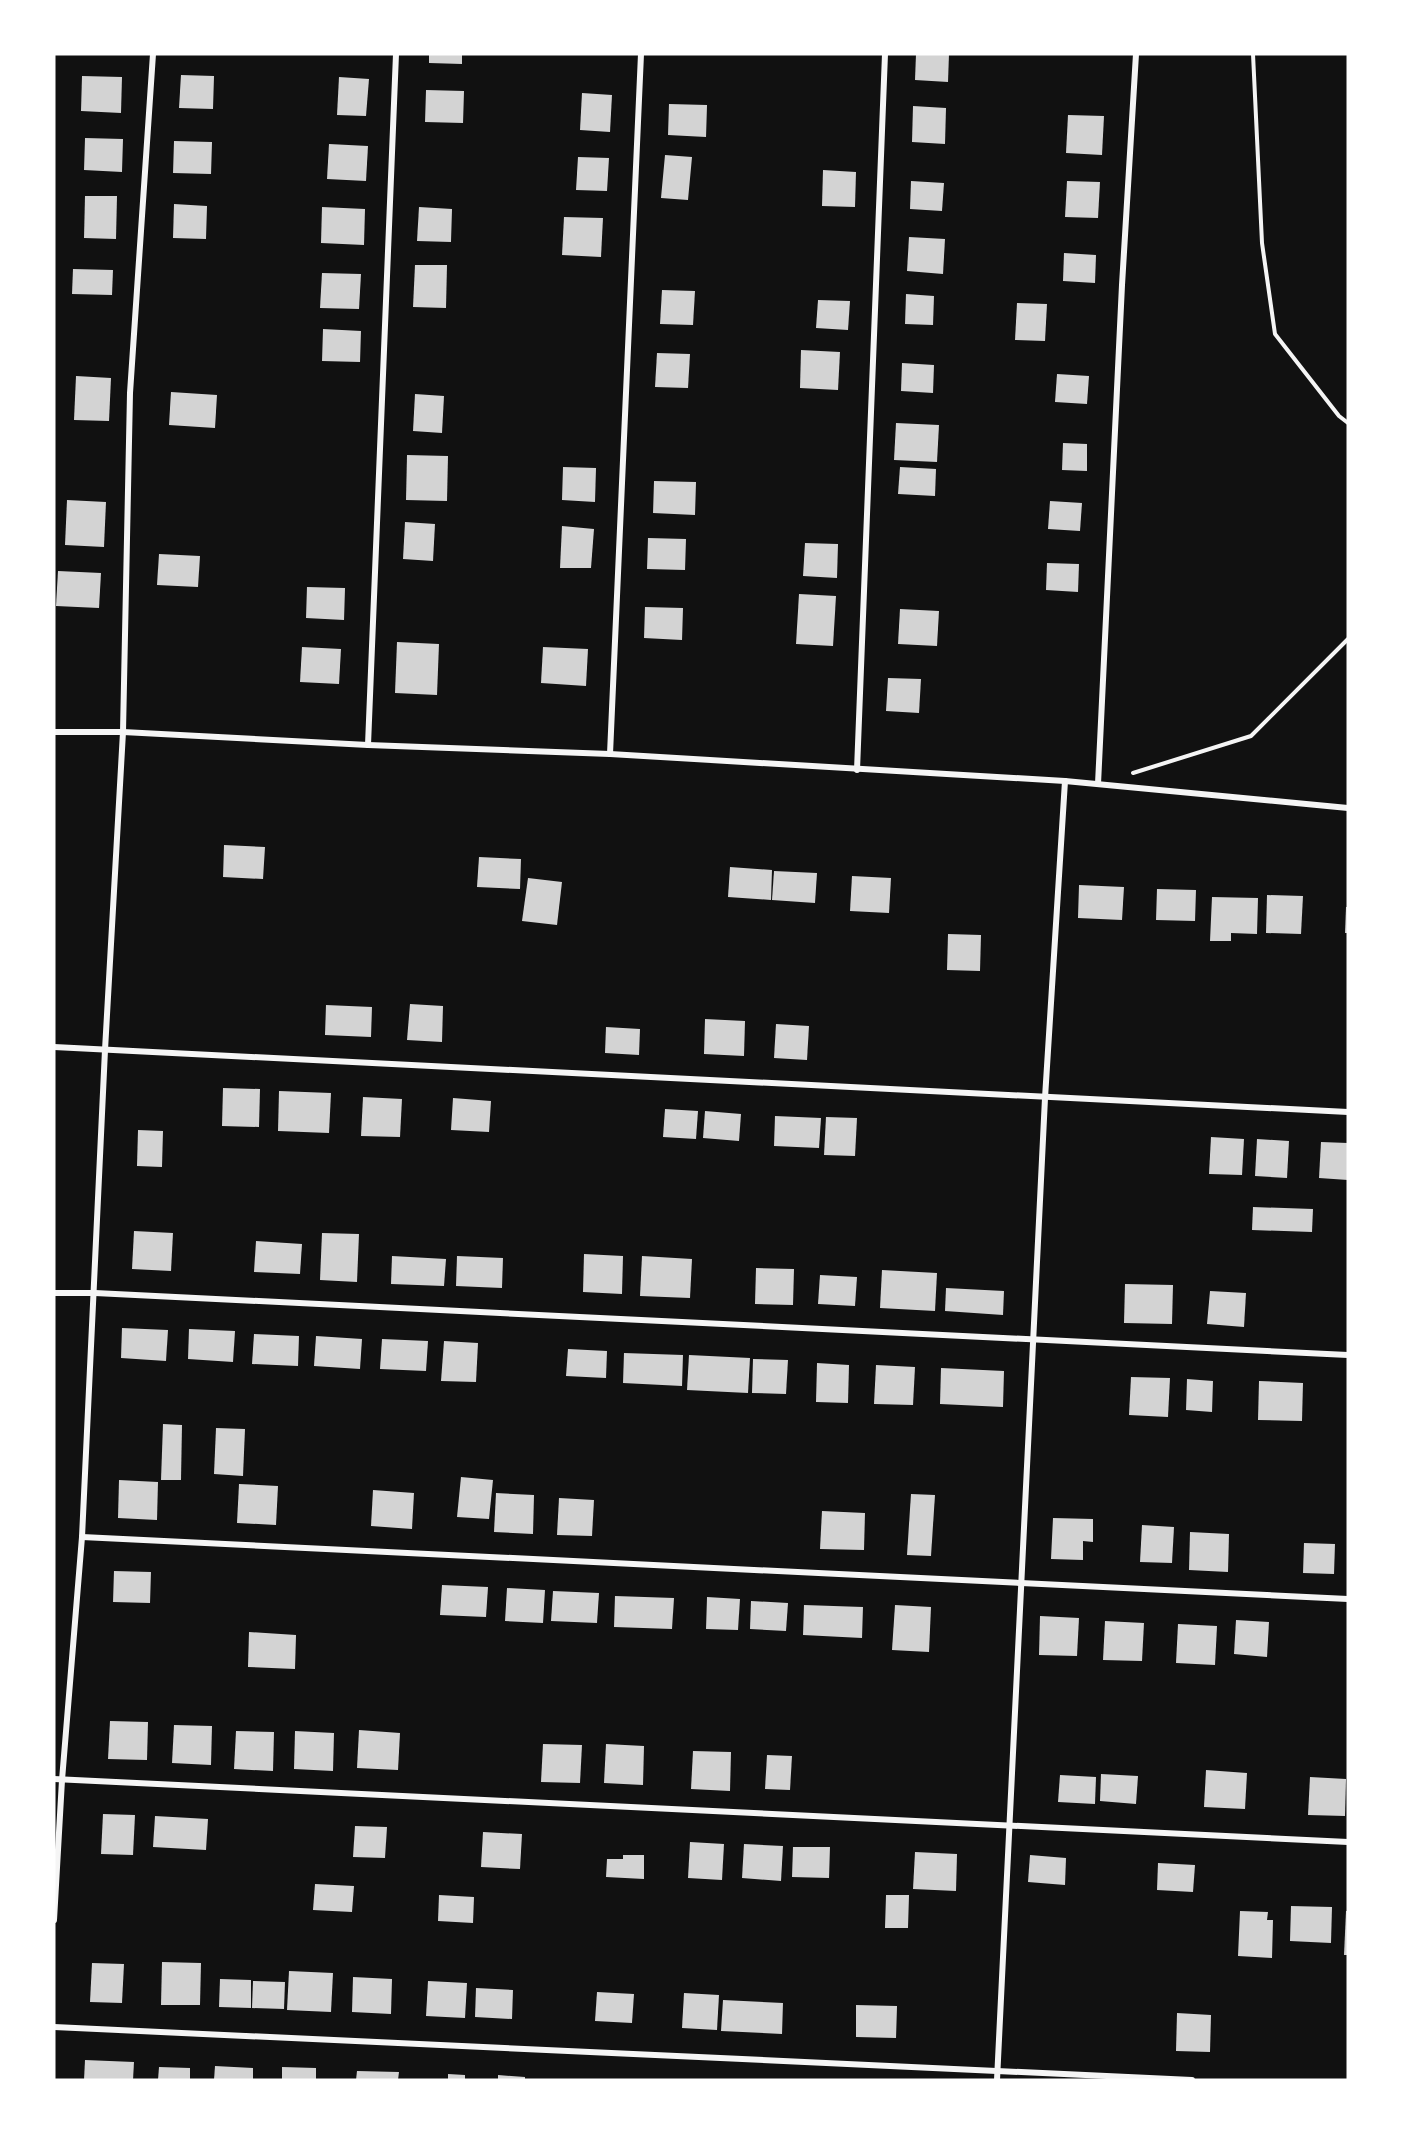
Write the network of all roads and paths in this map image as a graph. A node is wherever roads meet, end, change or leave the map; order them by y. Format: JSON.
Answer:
{"nodes":[{"id":1,"x":153,"y":54,"type":"edge"},
{"id":2,"x":396,"y":54,"type":"edge"},
{"id":3,"x":641,"y":54,"type":"edge"},
{"id":4,"x":885,"y":54,"type":"edge"},
{"id":5,"x":1136,"y":54,"type":"edge"},
{"id":6,"x":1253,"y":54,"type":"edge"},
{"id":7,"x":1348,"y":423,"type":"edge"},
{"id":8,"x":1348,"y":639,"type":"edge"},
{"id":9,"x":54,"y":732,"type":"edge"},
{"id":10,"x":123,"y":732,"type":"junction"},
{"id":11,"x":368,"y":745,"type":"junction"},
{"id":12,"x":610,"y":754,"type":"junction"},
{"id":13,"x":857,"y":770,"type":"junction"},
{"id":14,"x":1131,"y":774,"type":"dead end"},
{"id":15,"x":1065,"y":781,"type":"junction"},
{"id":16,"x":1098,"y":784,"type":"junction"},
{"id":17,"x":1348,"y":808,"type":"edge"},
{"id":18,"x":54,"y":1047,"type":"edge"},
{"id":19,"x":105,"y":1050,"type":"junction"},
{"id":20,"x":1045,"y":1098,"type":"junction"},
{"id":21,"x":1348,"y":1112,"type":"edge"},
{"id":22,"x":54,"y":1293,"type":"edge"},
{"id":23,"x":95,"y":1293,"type":"junction"},
{"id":24,"x":1033,"y":1341,"type":"junction"},
{"id":25,"x":1348,"y":1356,"type":"edge"},
{"id":26,"x":82,"y":1538,"type":"junction"},
{"id":27,"x":1022,"y":1583,"type":"junction"},
{"id":28,"x":1348,"y":1599,"type":"edge"},
{"id":29,"x":54,"y":1779,"type":"edge"},
{"id":30,"x":62,"y":1780,"type":"junction"},
{"id":31,"x":1009,"y":1824,"type":"junction"},
{"id":32,"x":1348,"y":1842,"type":"edge"},
{"id":33,"x":54,"y":1920,"type":"edge"},
{"id":34,"x":54,"y":2026,"type":"edge"},
{"id":35,"x":997,"y":2072,"type":"junction"},
{"id":36,"x":997,"y":2080,"type":"edge"},
{"id":37,"x":1192,"y":2080,"type":"edge"}],
"edges":[{"from":1,"to":10,"type":"street"},
{"from":2,"to":11,"type":"street"},
{"from":3,"to":12,"type":"street"},
{"from":4,"to":13,"type":"street"},
{"from":5,"to":16,"type":"street"},
{"from":6,"to":7,"type":"path"},
{"from":8,"to":14,"type":"path"},
{"from":9,"to":10,"type":"street"},
{"from":10,"to":11,"type":"street"},
{"from":10,"to":19,"type":"street"},
{"from":11,"to":12,"type":"street"},
{"from":12,"to":13,"type":"street"},
{"from":13,"to":15,"type":"street"},
{"from":15,"to":16,"type":"street"},
{"from":15,"to":20,"type":"street"},
{"from":16,"to":17,"type":"street"},
{"from":18,"to":19,"type":"street"},
{"from":19,"to":20,"type":"street"},
{"from":19,"to":23,"type":"street"},
{"from":20,"to":21,"type":"street"},
{"from":20,"to":24,"type":"street"},
{"from":22,"to":23,"type":"street"},
{"from":23,"to":24,"type":"street"},
{"from":23,"to":26,"type":"street"},
{"from":24,"to":25,"type":"street"},
{"from":24,"to":27,"type":"street"},
{"from":26,"to":27,"type":"street"},
{"from":26,"to":30,"type":"street"},
{"from":27,"to":28,"type":"street"},
{"from":27,"to":31,"type":"street"},
{"from":29,"to":30,"type":"street"},
{"from":30,"to":31,"type":"street"},
{"from":30,"to":33,"type":"street"},
{"from":31,"to":32,"type":"street"},
{"from":31,"to":35,"type":"street"},
{"from":34,"to":35,"type":"street"},
{"from":35,"to":36,"type":"street"},
{"from":35,"to":37,"type":"street"}]}
